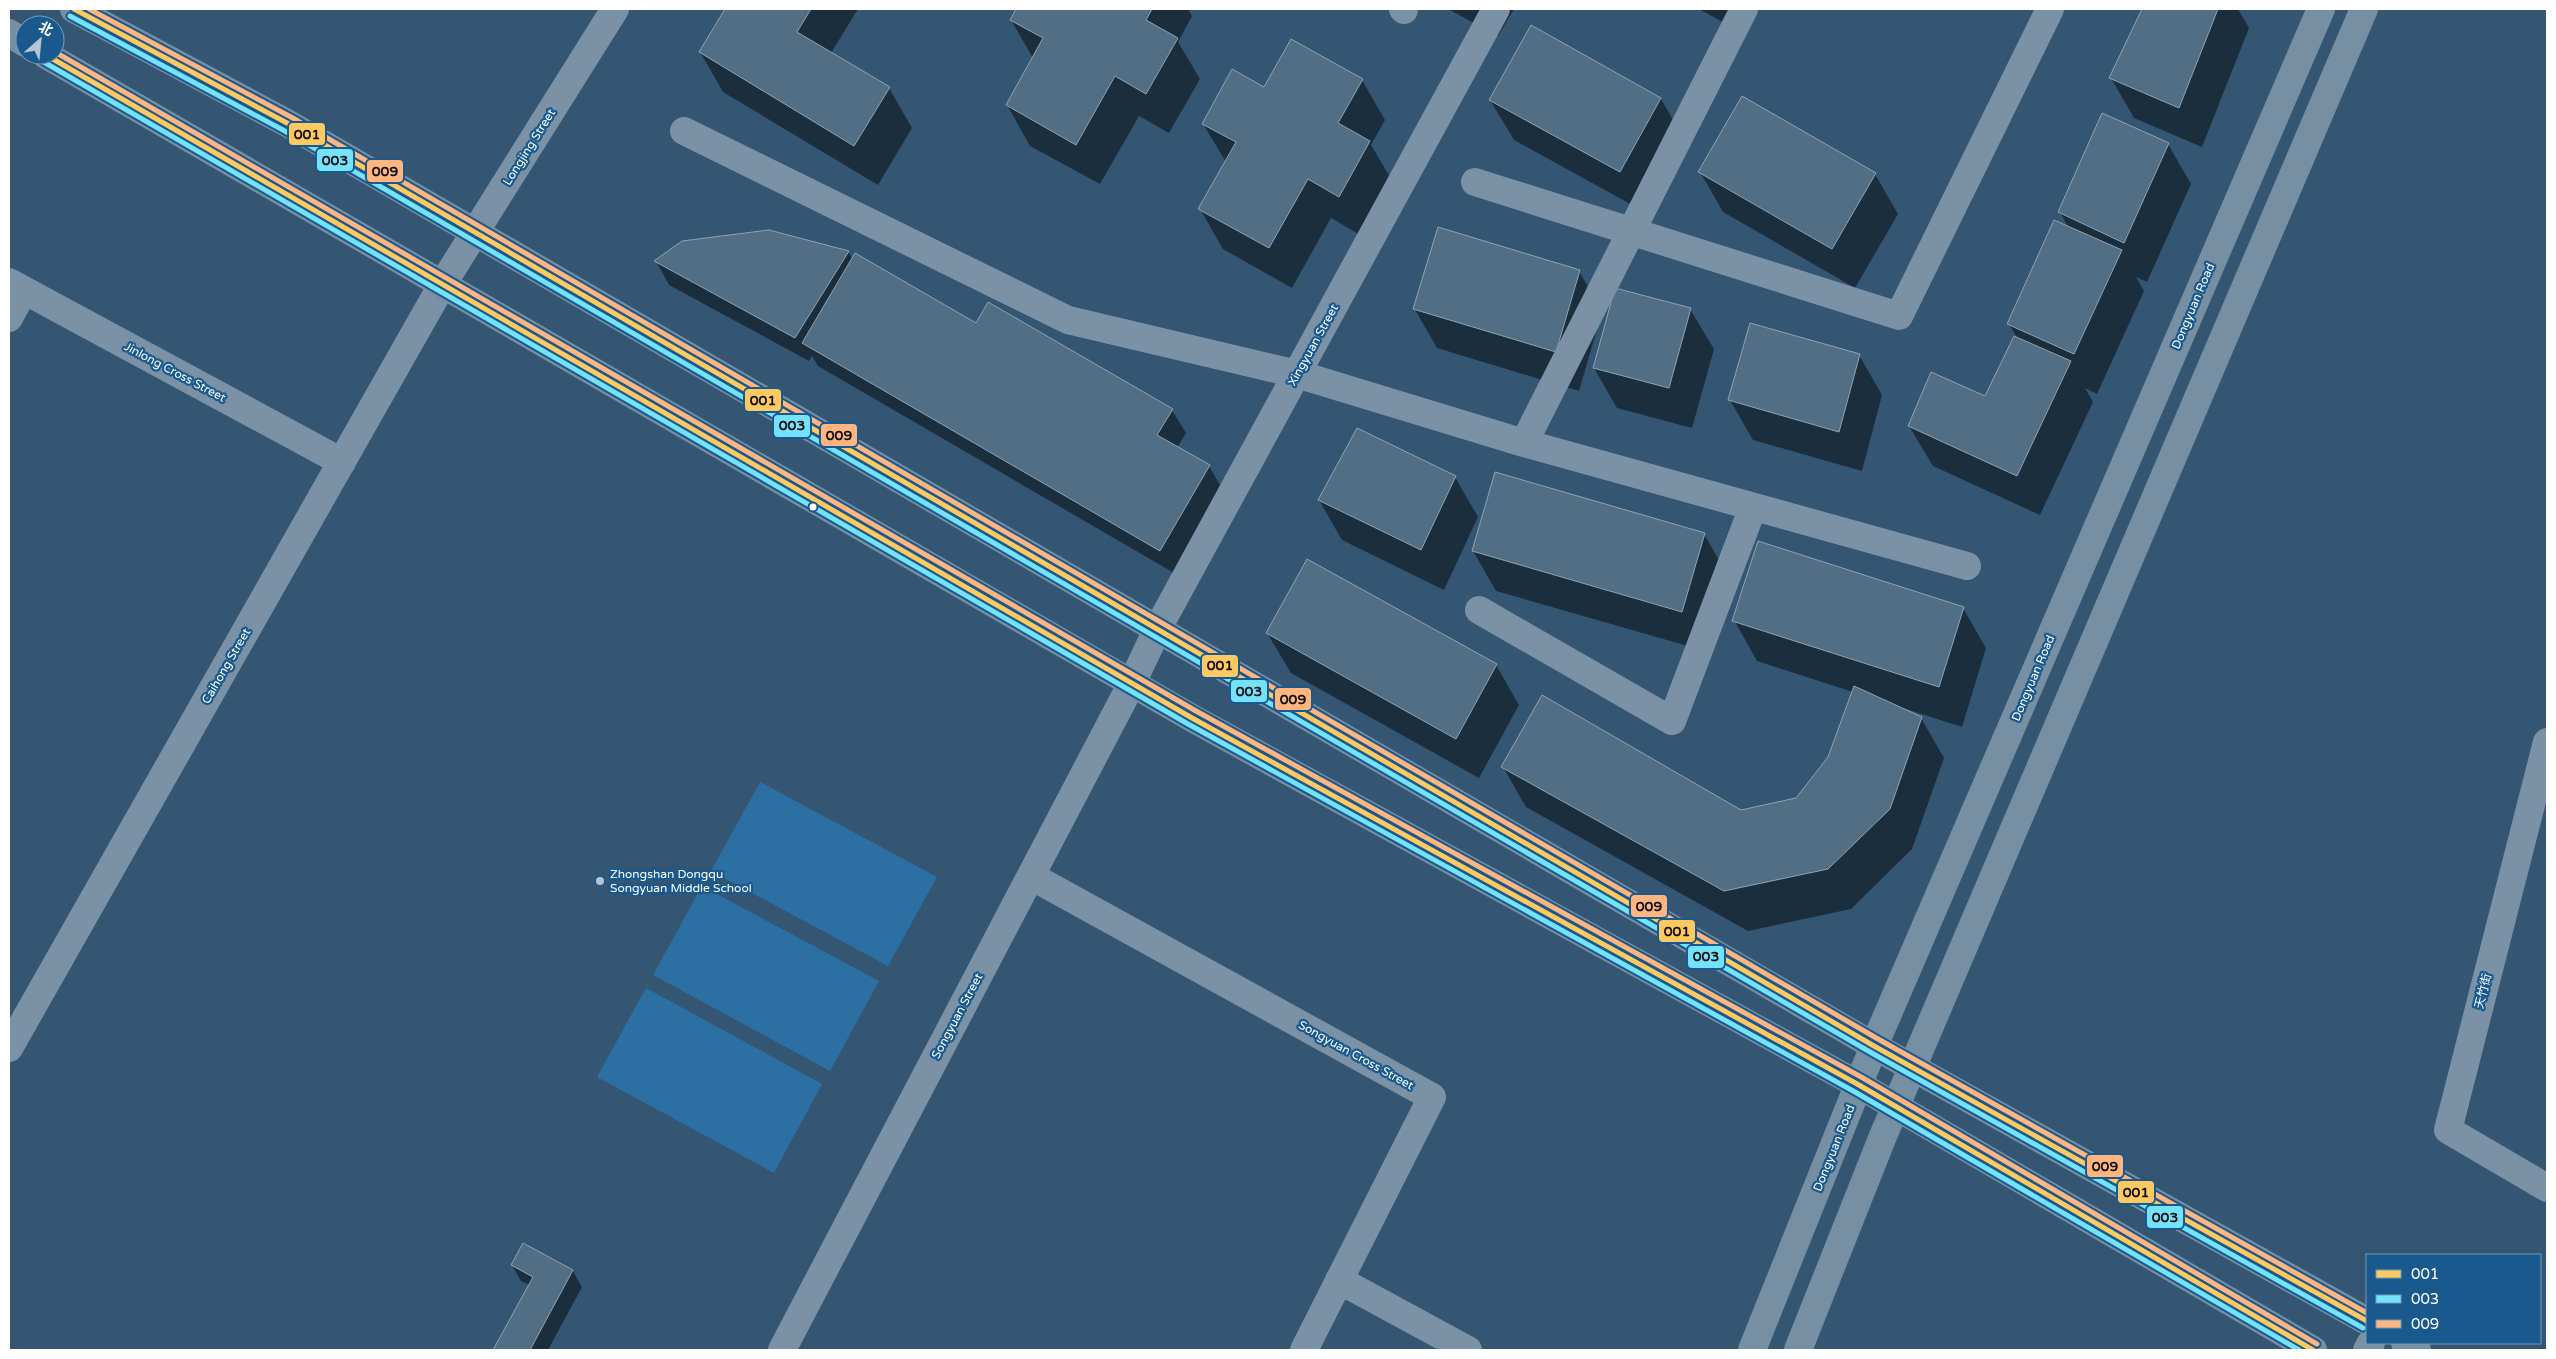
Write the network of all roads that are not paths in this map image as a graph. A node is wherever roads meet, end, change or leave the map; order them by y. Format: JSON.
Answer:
{"nodes":[{"id":1,"x":74,"y":9,"type":"edge"},
{"id":2,"x":615,"y":9,"type":"edge"},
{"id":3,"x":1496,"y":9,"type":"edge"},
{"id":4,"x":1744,"y":9,"type":"edge"},
{"id":5,"x":2050,"y":9,"type":"edge"},
{"id":6,"x":2321,"y":9,"type":"edge"},
{"id":7,"x":2364,"y":9,"type":"edge"},
{"id":8,"x":63,"y":65,"type":"edge"},
{"id":9,"x":684,"y":131,"type":"dead end"},
{"id":10,"x":1475,"y":182,"type":"dead end"},
{"id":11,"x":476,"y":232,"type":"junction"},
{"id":12,"x":1631,"y":232,"type":"junction"},
{"id":13,"x":442,"y":285,"type":"junction"},
{"id":14,"x":16,"y":286,"type":"edge"},
{"id":15,"x":9,"y":318,"type":"edge"},
{"id":16,"x":1297,"y":374,"type":"junction"},
{"id":17,"x":1524,"y":443,"type":"junction"},
{"id":18,"x":342,"y":462,"type":"junction"},
{"id":19,"x":1753,"y":508,"type":"junction"},
{"id":20,"x":1967,"y":566,"type":"dead end"},
{"id":21,"x":1479,"y":610,"type":"dead end"},
{"id":22,"x":1158,"y":628,"type":"junction"},
{"id":23,"x":1132,"y":682,"type":"junction"},
{"id":24,"x":2547,"y":742,"type":"edge"},
{"id":25,"x":1031,"y":876,"type":"junction"},
{"id":26,"x":1874,"y":1046,"type":"junction"},
{"id":27,"x":9,"y":1048,"type":"edge"},
{"id":28,"x":1913,"y":1067,"type":"junction"},
{"id":29,"x":1859,"y":1085,"type":"junction"},
{"id":30,"x":1896,"y":1107,"type":"junction"},
{"id":31,"x":2547,"y":1188,"type":"edge"},
{"id":32,"x":1340,"y":1280,"type":"junction"},
{"id":33,"x":2366,"y":1320,"type":"edge"},
{"id":34,"x":782,"y":1350,"type":"edge"},
{"id":35,"x":1304,"y":1350,"type":"edge"},
{"id":36,"x":1468,"y":1350,"type":"edge"},
{"id":37,"x":1752,"y":1350,"type":"edge"},
{"id":38,"x":1798,"y":1350,"type":"edge"},
{"id":39,"x":2313,"y":1350,"type":"edge"}],
"edges":[{"from":1,"to":11,"type":"street"},
{"from":2,"to":11,"type":"street","name":"Longjing Street"},
{"from":3,"to":16,"type":"street","name":"Xingyuan Street"},
{"from":4,"to":12,"type":"street"},
{"from":5,"to":12,"type":"street"},
{"from":6,"to":26,"type":"street","name":"Dongyuan Road"},
{"from":7,"to":28,"type":"street"},
{"from":8,"to":13,"type":"street"},
{"from":9,"to":16,"type":"street"},
{"from":10,"to":12,"type":"street"},
{"from":11,"to":13,"type":"street","name":"Longjing Street"},
{"from":11,"to":22,"type":"street"},
{"from":12,"to":17,"type":"street"},
{"from":13,"to":18,"type":"street","name":"Caihong Street"},
{"from":13,"to":23,"type":"street"},
{"from":14,"to":15,"type":"street"},
{"from":14,"to":18,"type":"street","name":"Jinlong Cross Street"},
{"from":16,"to":17,"type":"street"},
{"from":16,"to":22,"type":"street","name":"Xingyuan Street"},
{"from":17,"to":19,"type":"street"},
{"from":18,"to":27,"type":"street","name":"Caihong Street"},
{"from":19,"to":20,"type":"street"},
{"from":19,"to":21,"type":"street"},
{"from":22,"to":23,"type":"street","name":"Xingyuan Street"},
{"from":22,"to":26,"type":"street"},
{"from":23,"to":25,"type":"street","name":"Songyuan Street"},
{"from":23,"to":29,"type":"street"},
{"from":24,"to":31,"type":"street","name":"天竹街"},
{"from":25,"to":32,"type":"street","name":"Songyuan Cross Street"},
{"from":25,"to":34,"type":"street","name":"Songyuan Street"},
{"from":26,"to":28,"type":"street"},
{"from":26,"to":29,"type":"street","name":"Dongyuan Road"},
{"from":28,"to":30,"type":"street"},
{"from":28,"to":33,"type":"street"},
{"from":29,"to":30,"type":"street"},
{"from":29,"to":37,"type":"street","name":"Dongyuan Road"},
{"from":30,"to":38,"type":"street"},
{"from":30,"to":39,"type":"street"},
{"from":32,"to":35,"type":"street","name":"Songyuan Cross Street"},
{"from":32,"to":36,"type":"street"}]}
